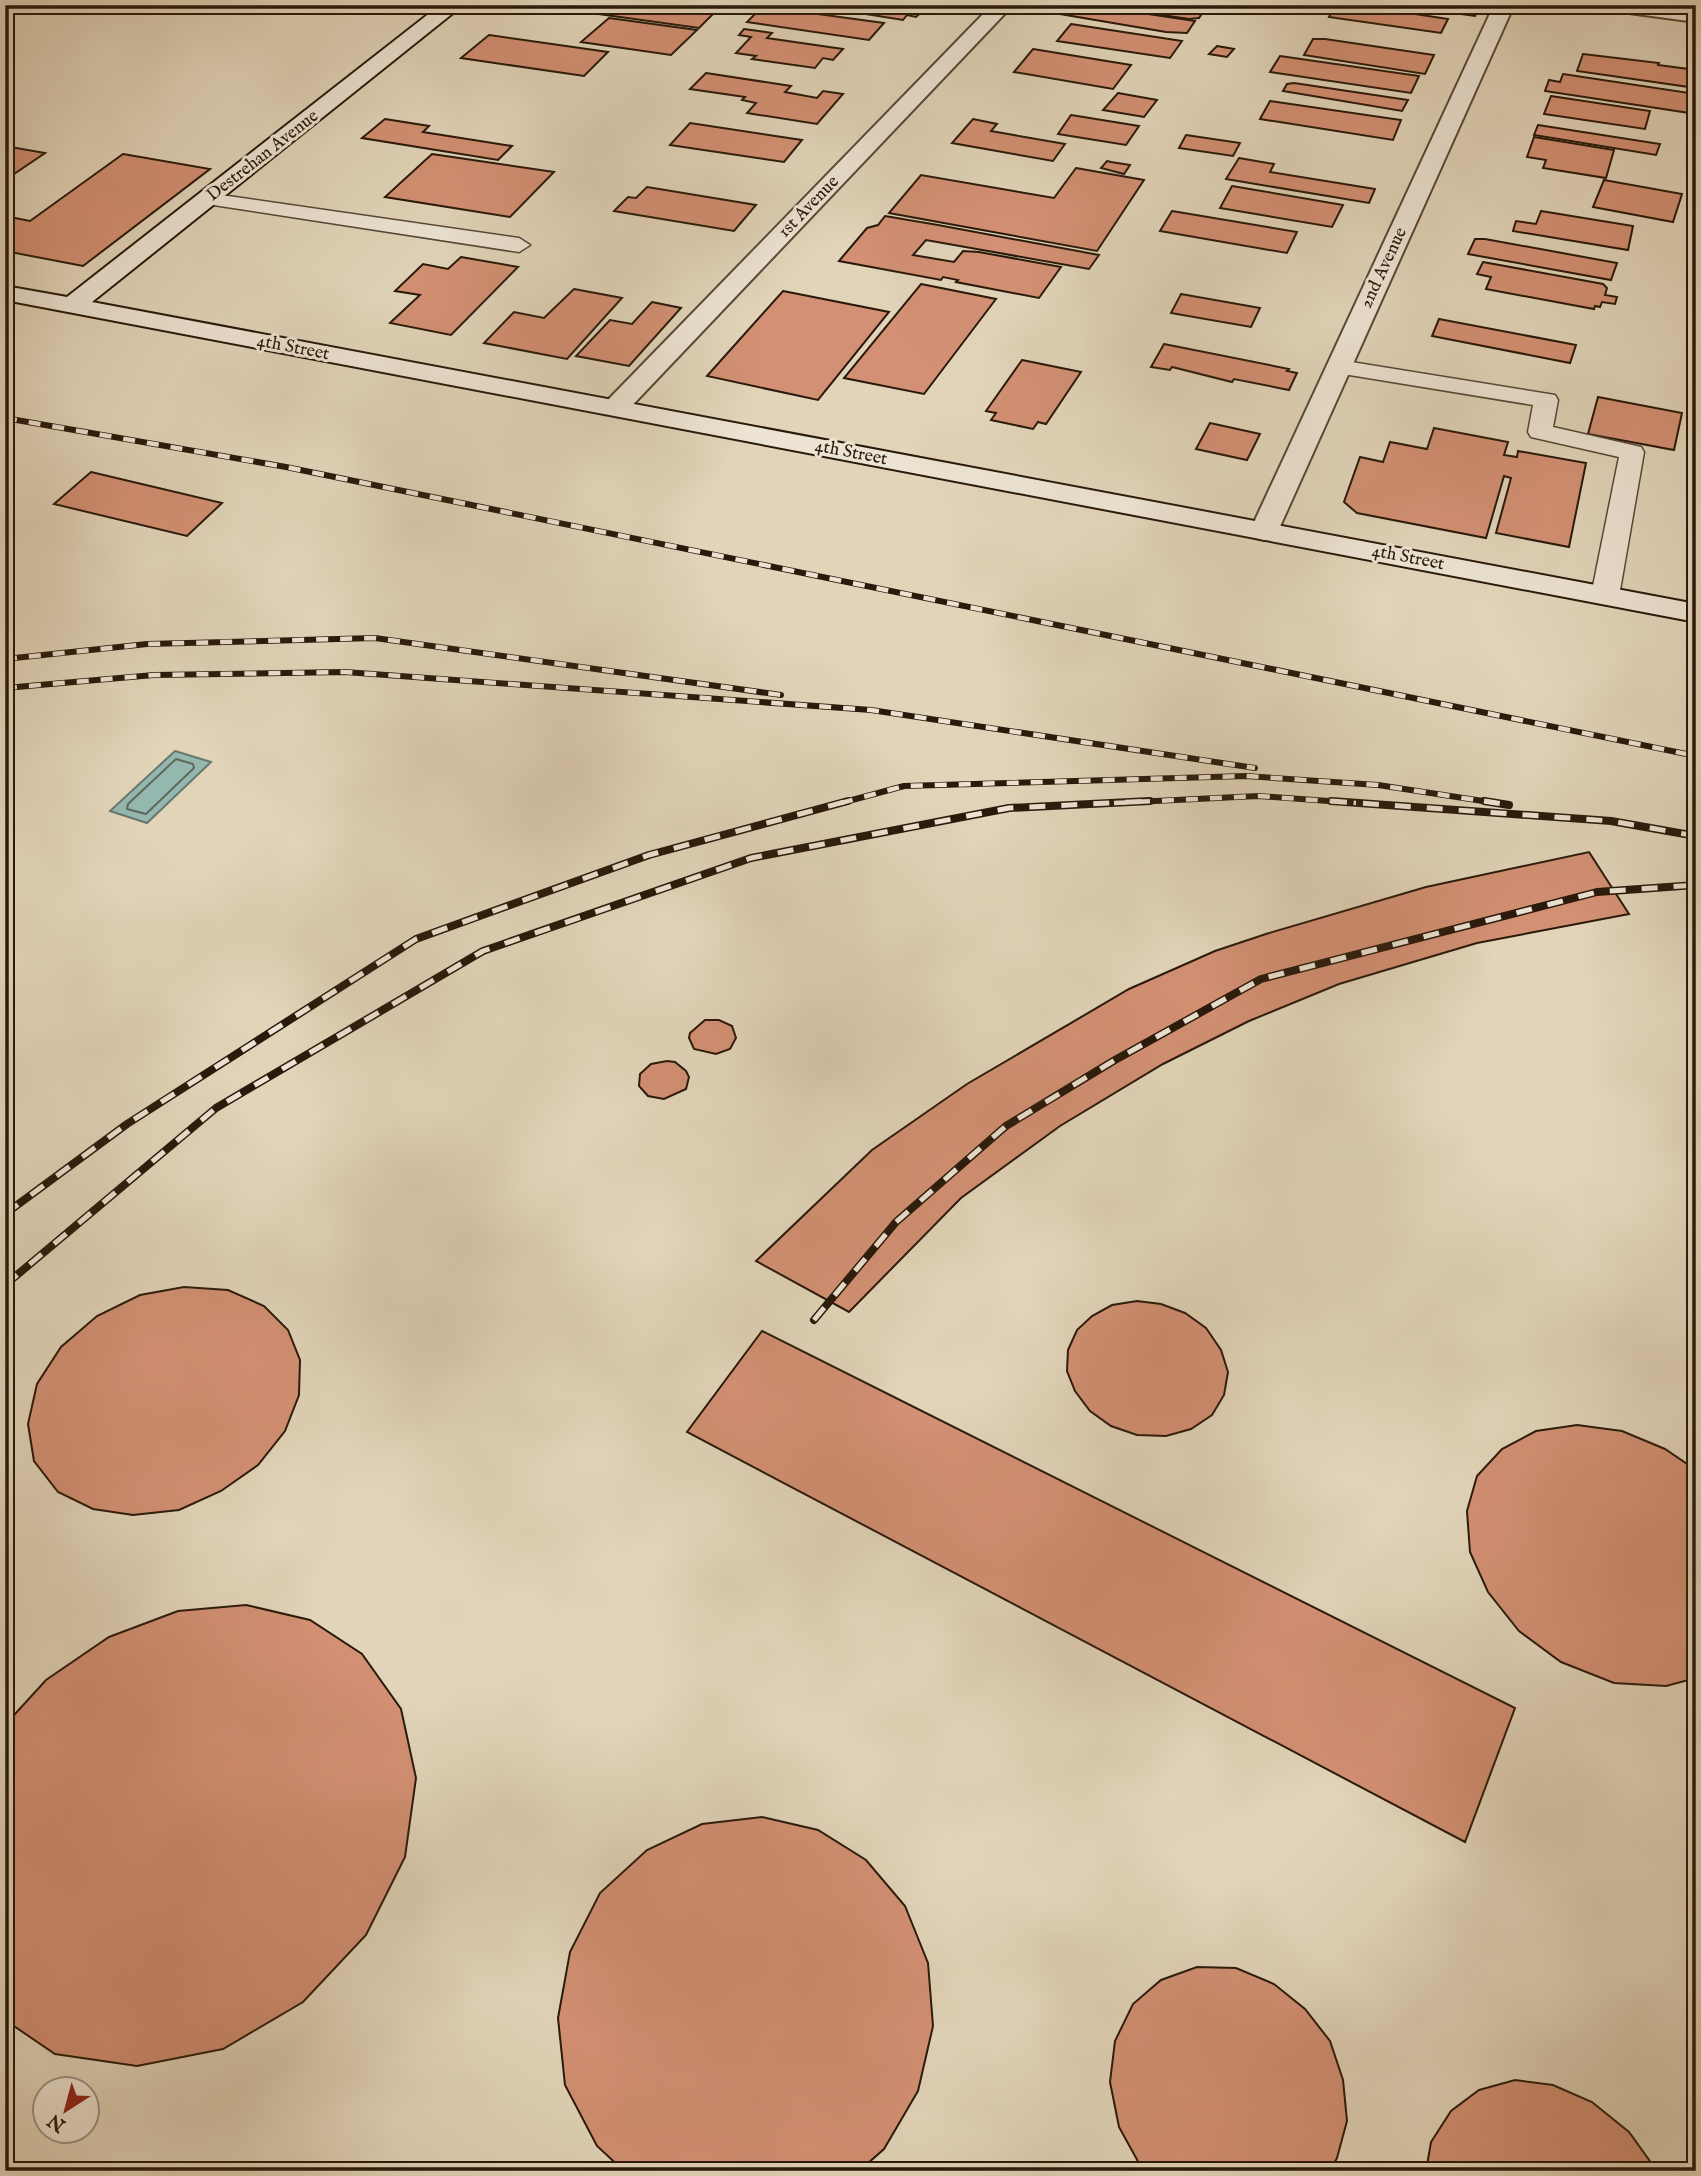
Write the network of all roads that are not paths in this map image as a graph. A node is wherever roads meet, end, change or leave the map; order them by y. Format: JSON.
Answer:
{"nodes":[{"id":1,"x":453,"y":5,"type":"edge"},
{"id":2,"x":1003,"y":5,"type":"edge"},
{"id":3,"x":1504,"y":5,"type":"edge"},
{"id":4,"x":1614,"y":5,"type":"edge"},
{"id":5,"x":1696,"y":16,"type":"edge"},
{"id":6,"x":207,"y":199,"type":"junction"},
{"id":7,"x":519,"y":245,"type":"dead end"},
{"id":8,"x":5,"y":293,"type":"edge"},
{"id":9,"x":72,"y":306,"type":"junction"},
{"id":10,"x":1339,"y":367,"type":"junction"},
{"id":11,"x":615,"y":408,"type":"junction"},
{"id":12,"x":1264,"y":531,"type":"junction"},
{"id":13,"x":1605,"y":596,"type":"junction"},
{"id":14,"x":1696,"y":613,"type":"edge"}],
"edges":[{"from":1,"to":6,"type":"main road","name":"Destrehan Avenue"},
{"from":2,"to":11,"type":"main road","name":"1st Avenue"},
{"from":3,"to":10,"type":"main road","name":"2nd Avenue"},
{"from":4,"to":5,"type":"main road"},
{"from":6,"to":7,"type":"lane"},
{"from":6,"to":9,"type":"main road","name":"Destrehan Avenue"},
{"from":8,"to":9,"type":"main road","name":"4th Street"},
{"from":9,"to":11,"type":"main road","name":"4th Street"},
{"from":10,"to":12,"type":"main road","name":"2nd Avenue"},
{"from":10,"to":13,"type":"lane"},
{"from":11,"to":12,"type":"main road","name":"4th Street"},
{"from":12,"to":13,"type":"main road","name":"4th Street"},
{"from":13,"to":14,"type":"main road","name":"4th Street"}]}
